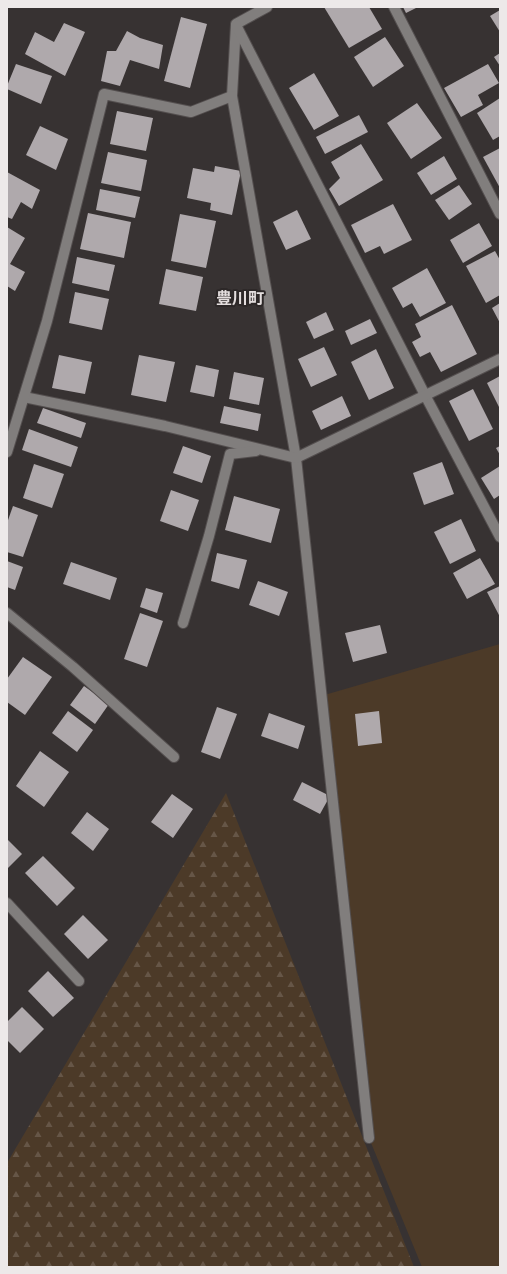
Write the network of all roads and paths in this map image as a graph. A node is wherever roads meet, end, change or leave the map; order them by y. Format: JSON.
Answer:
{"nodes":[{"id":1,"x":268,"y":7,"type":"edge"},
{"id":2,"x":394,"y":7,"type":"edge"},
{"id":3,"x":236,"y":24,"type":"junction"},
{"id":4,"x":232,"y":96,"type":"junction"},
{"id":5,"x":500,"y":214,"type":"edge"},
{"id":6,"x":500,"y":359,"type":"edge"},
{"id":7,"x":425,"y":394,"type":"junction"},
{"id":8,"x":24,"y":397,"type":"junction"},
{"id":9,"x":262,"y":450,"type":"junction"},
{"id":10,"x":7,"y":452,"type":"edge"},
{"id":11,"x":296,"y":458,"type":"junction"},
{"id":12,"x":500,"y":537,"type":"edge"},
{"id":13,"x":7,"y":613,"type":"edge"},
{"id":14,"x":183,"y":623,"type":"dead end"},
{"id":15,"x":174,"y":757,"type":"dead end"},
{"id":16,"x":7,"y":903,"type":"edge"},
{"id":17,"x":79,"y":981,"type":"dead end"},
{"id":18,"x":370,"y":1138,"type":"dead end"}],
"edges":[{"from":1,"to":3,"type":"street"},
{"from":2,"to":5,"type":"street"},
{"from":3,"to":4,"type":"street"},
{"from":3,"to":7,"type":"street"},
{"from":4,"to":8,"type":"street"},
{"from":4,"to":11,"type":"street"},
{"from":6,"to":7,"type":"street"},
{"from":7,"to":11,"type":"street"},
{"from":7,"to":12,"type":"street"},
{"from":8,"to":9,"type":"street"},
{"from":8,"to":10,"type":"street"},
{"from":9,"to":11,"type":"street"},
{"from":9,"to":14,"type":"street"},
{"from":11,"to":18,"type":"street"},
{"from":13,"to":15,"type":"street"},
{"from":16,"to":17,"type":"street"}]}
